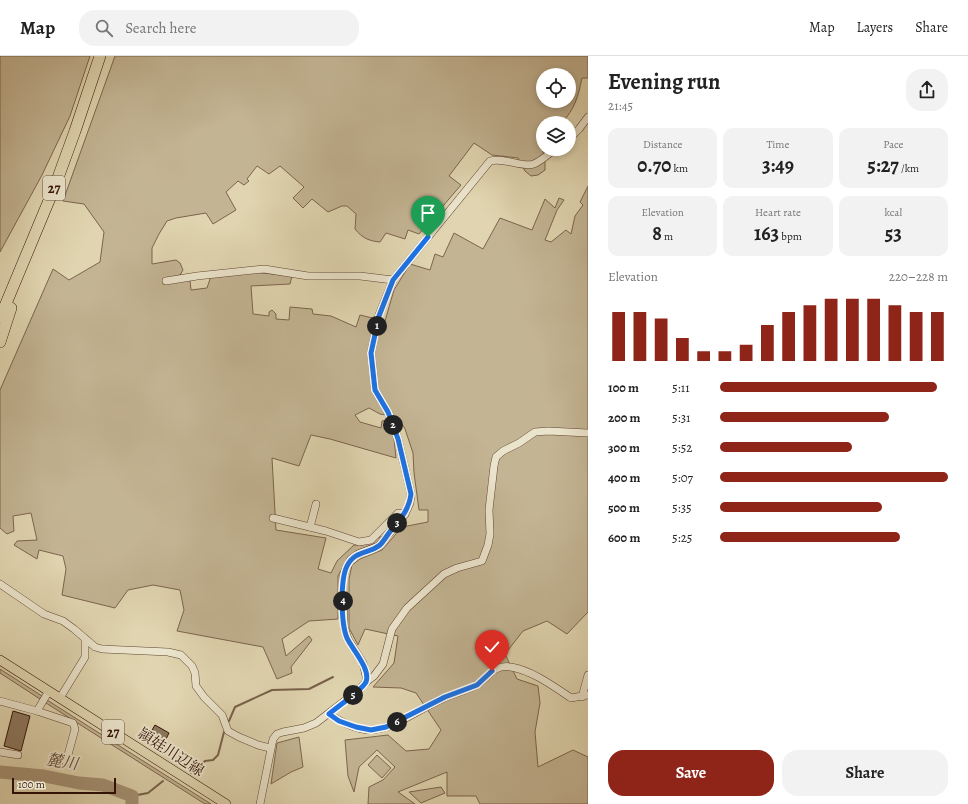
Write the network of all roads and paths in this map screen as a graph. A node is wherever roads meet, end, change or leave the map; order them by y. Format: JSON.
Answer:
{"nodes":[{"id":1,"x":100,"y":56,"type":"edge"},
{"id":2,"x":588,"y":117,"type":"edge"},
{"id":3,"x":576,"y":132,"type":"edge"},
{"id":4,"x":545,"y":156,"type":"edge"},
{"id":5,"x":36,"y":234,"type":"junction"},
{"id":6,"x":393,"y":280,"type":"junction"},
{"id":7,"x":166,"y":281,"type":"dead end"},
{"id":8,"x":0,"y":299,"type":"edge"},
{"id":9,"x":0,"y":318,"type":"edge"},
{"id":10,"x":0,"y":342,"type":"edge"},
{"id":11,"x":588,"y":433,"type":"edge"},
{"id":12,"x":316,"y":504,"type":"dead end"},
{"id":13,"x":405,"y":514,"type":"junction"},
{"id":14,"x":273,"y":518,"type":"dead end"},
{"id":15,"x":310,"y":527,"type":"junction"},
{"id":16,"x":0,"y":584,"type":"edge"},
{"id":17,"x":85,"y":639,"type":"junction"},
{"id":18,"x":0,"y":660,"type":"edge"},
{"id":19,"x":588,"y":675,"type":"edge"},
{"id":20,"x":366,"y":682,"type":"junction"},
{"id":21,"x":48,"y":691,"type":"junction"},
{"id":22,"x":585,"y":696,"type":"edge"},
{"id":23,"x":60,"y":698,"type":"junction"},
{"id":24,"x":0,"y":701,"type":"edge"},
{"id":25,"x":37,"y":711,"type":"junction"},
{"id":26,"x":329,"y":714,"type":"junction"},
{"id":27,"x":270,"y":748,"type":"junction"},
{"id":28,"x":0,"y":752,"type":"edge"},
{"id":29,"x":18,"y":755,"type":"dead end"},
{"id":30,"x":66,"y":762,"type":"dead end"},
{"id":31,"x":226,"y":804,"type":"edge"},
{"id":32,"x":260,"y":804,"type":"edge"}],
"edges":[{"from":1,"to":5,"type":"highway","number":"27"},
{"from":2,"to":3,"type":"street"},
{"from":4,"to":6,"type":"street"},
{"from":5,"to":8,"type":"highway"},
{"from":5,"to":9,"type":"highway","number":"27"},
{"from":5,"to":10,"type":"highway"},
{"from":6,"to":7,"type":"street"},
{"from":6,"to":13,"type":"street"},
{"from":11,"to":20,"type":"street"},
{"from":12,"to":15,"type":"street"},
{"from":13,"to":15,"type":"street"},
{"from":13,"to":20,"type":"street"},
{"from":14,"to":15,"type":"street"},
{"from":16,"to":17,"type":"street"},
{"from":17,"to":23,"type":"street"},
{"from":17,"to":27,"type":"street"},
{"from":18,"to":21,"type":"main road","name":"頴娃川辺線","number":"27"},
{"from":19,"to":22,"type":"street"},
{"from":20,"to":26,"type":"street"},
{"from":21,"to":23,"type":"main road","name":"頴娃川辺線","number":"27"},
{"from":21,"to":25,"type":"street"},
{"from":22,"to":26,"type":"street"},
{"from":23,"to":31,"type":"main road","name":"頴娃川辺線","number":"27"},
{"from":24,"to":25,"type":"street"},
{"from":25,"to":30,"type":"street"},
{"from":26,"to":27,"type":"street"},
{"from":27,"to":32,"type":"street"},
{"from":28,"to":29,"type":"street"}]}
